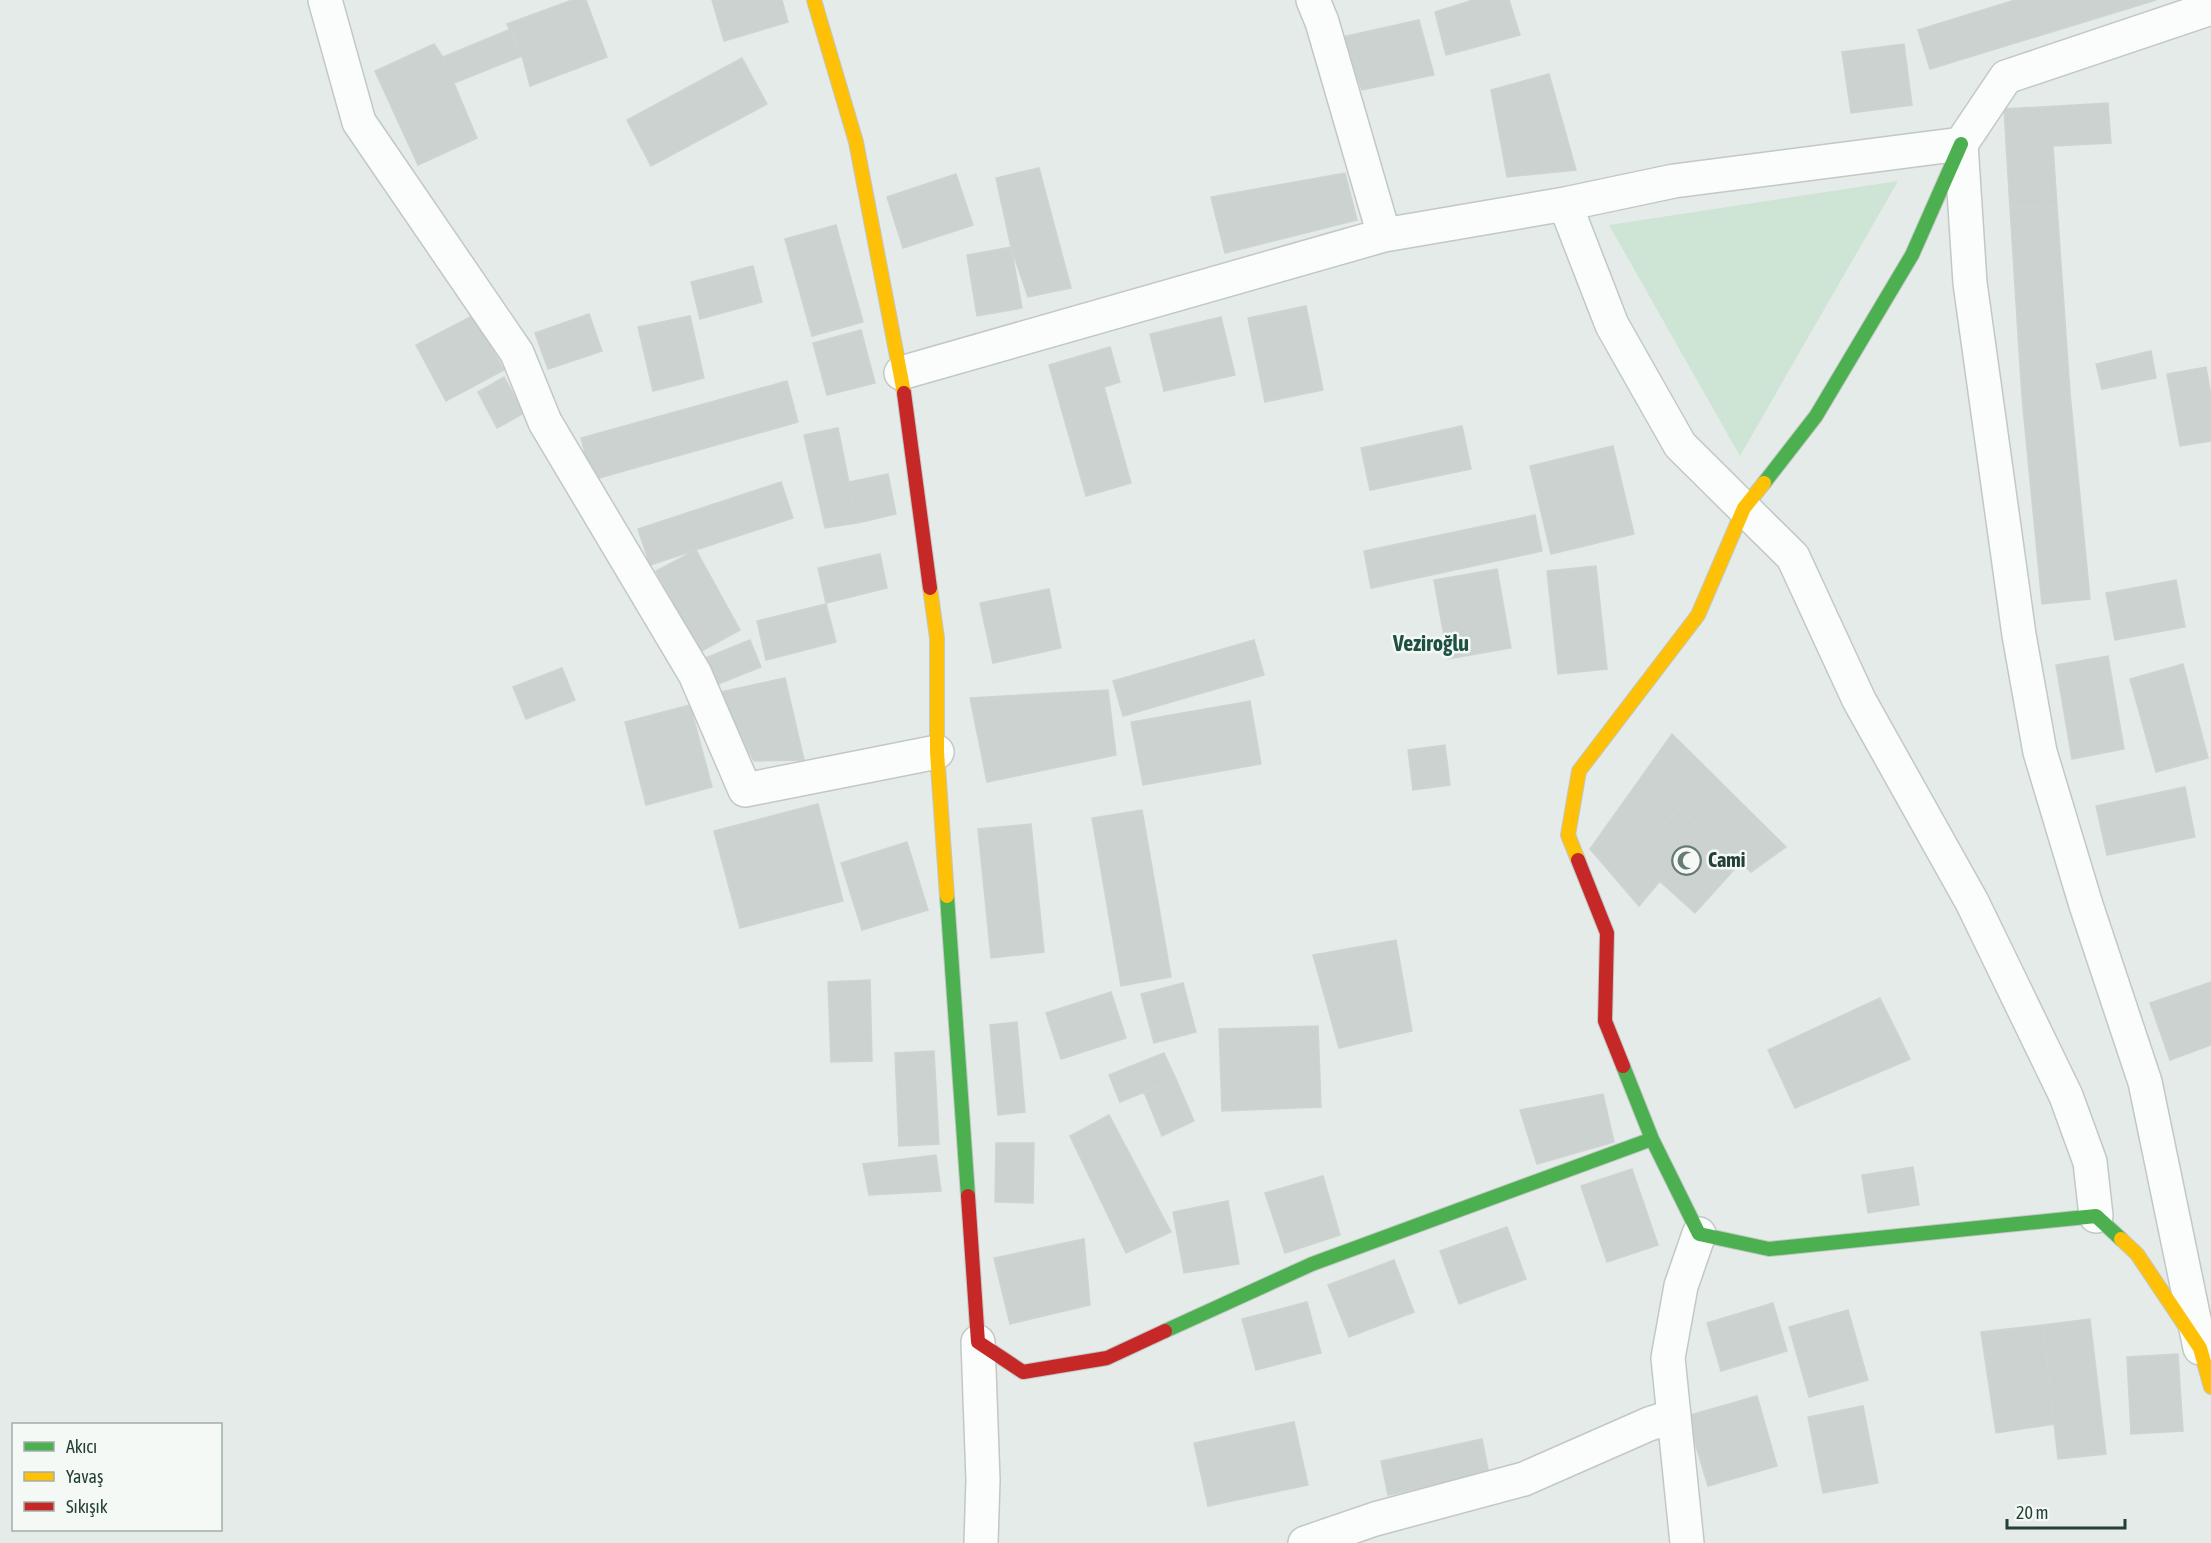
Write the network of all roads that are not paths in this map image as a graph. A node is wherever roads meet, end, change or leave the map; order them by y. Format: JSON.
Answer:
{"nodes":[{"id":1,"x":325,"y":0,"type":"edge"},
{"id":2,"x":814,"y":0,"type":"edge"},
{"id":3,"x":1313,"y":0,"type":"edge"},
{"id":4,"x":2211,"y":8,"type":"edge"},
{"id":5,"x":1961,"y":144,"type":"junction"},
{"id":6,"x":1565,"y":204,"type":"junction"},
{"id":7,"x":1384,"y":235,"type":"junction"},
{"id":8,"x":901,"y":373,"type":"junction"},
{"id":9,"x":1744,"y":508,"type":"junction"},
{"id":10,"x":937,"y":752,"type":"junction"},
{"id":11,"x":1652,"y":1139,"type":"junction"},
{"id":12,"x":2096,"y":1216,"type":"junction"},
{"id":13,"x":1699,"y":1234,"type":"junction"},
{"id":14,"x":978,"y":1342,"type":"junction"},
{"id":15,"x":2200,"y":1348,"type":"junction"},
{"id":16,"x":2211,"y":1388,"type":"edge"},
{"id":17,"x":1674,"y":1416,"type":"junction"},
{"id":18,"x":981,"y":1543,"type":"edge"},
{"id":19,"x":1305,"y":1543,"type":"edge"},
{"id":20,"x":1687,"y":1543,"type":"edge"}],
"edges":[{"from":1,"to":10,"type":"street"},
{"from":2,"to":8,"type":"street"},
{"from":3,"to":7,"type":"street"},
{"from":4,"to":5,"type":"street"},
{"from":5,"to":6,"type":"street"},
{"from":5,"to":9,"type":"street"},
{"from":5,"to":15,"type":"street"},
{"from":6,"to":7,"type":"street"},
{"from":6,"to":9,"type":"street"},
{"from":7,"to":8,"type":"street"},
{"from":8,"to":10,"type":"street"},
{"from":9,"to":11,"type":"street"},
{"from":9,"to":12,"type":"street"},
{"from":10,"to":14,"type":"street"},
{"from":11,"to":13,"type":"street"},
{"from":11,"to":14,"type":"street"},
{"from":12,"to":13,"type":"street"},
{"from":12,"to":15,"type":"street"},
{"from":13,"to":17,"type":"street"},
{"from":14,"to":18,"type":"street"},
{"from":15,"to":16,"type":"street"},
{"from":17,"to":19,"type":"street"},
{"from":17,"to":20,"type":"street"}]}
